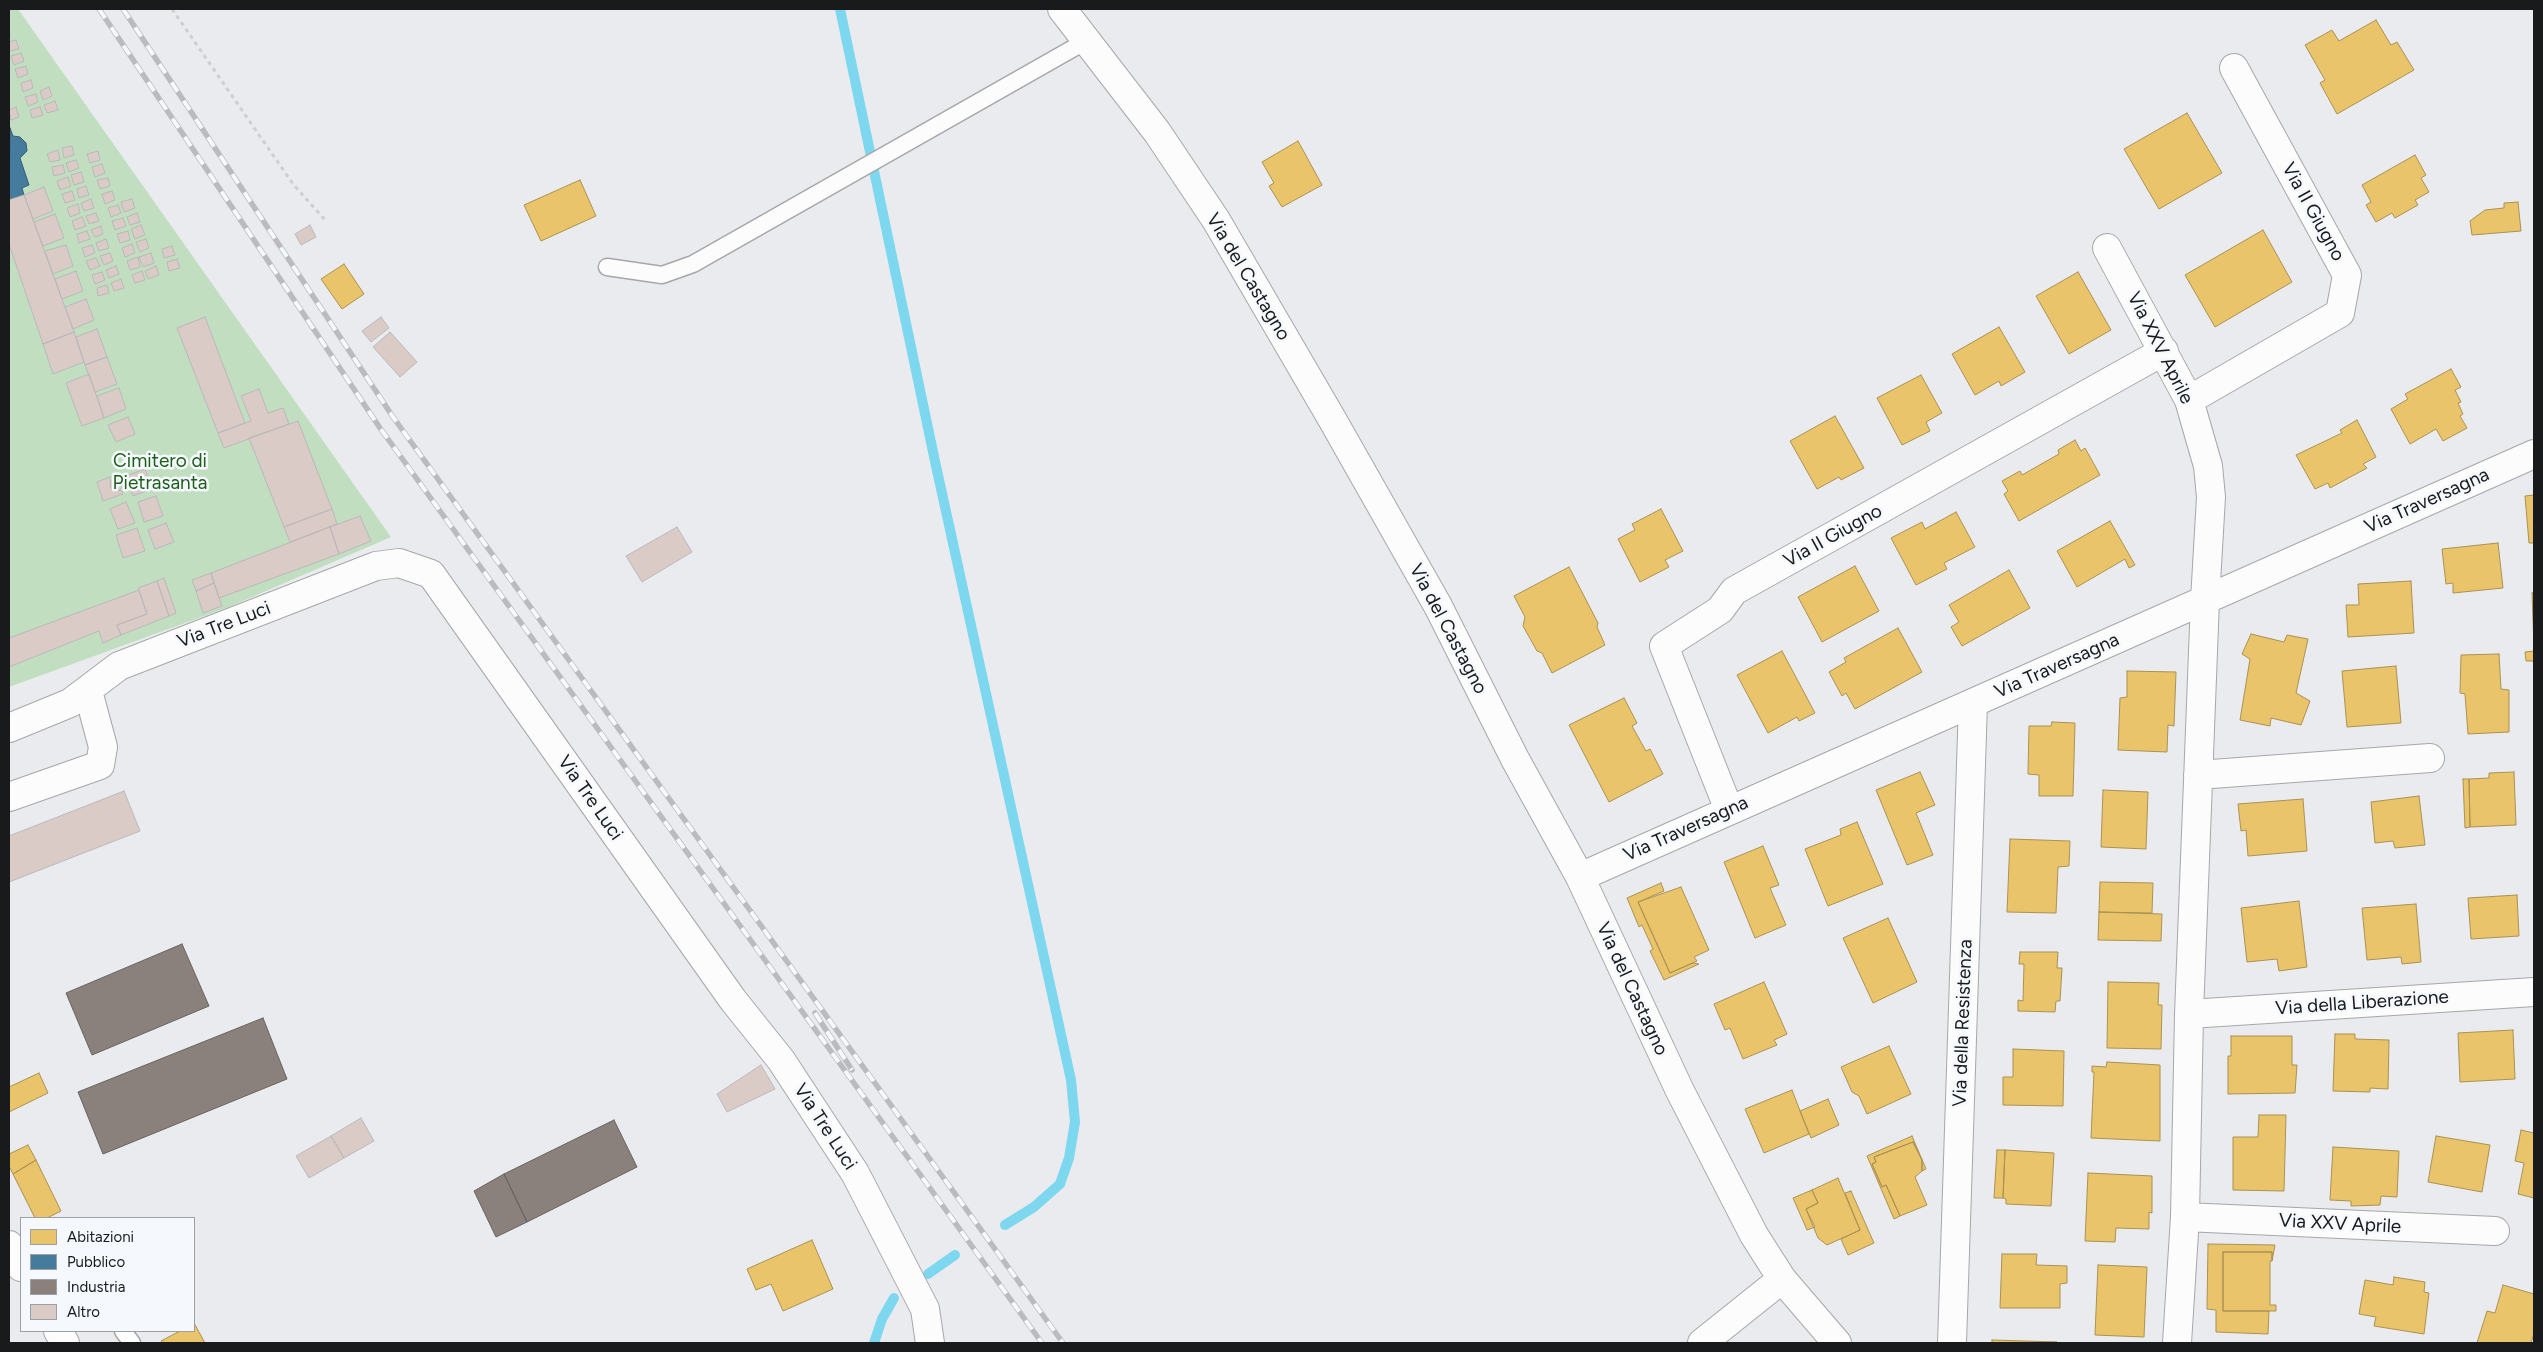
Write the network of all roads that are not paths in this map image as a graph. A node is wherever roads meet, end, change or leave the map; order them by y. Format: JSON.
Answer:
{"nodes":[{"id":1,"x":1062,"y":9,"type":"edge"},
{"id":2,"x":1086,"y":41,"type":"junction"},
{"id":3,"x":2234,"y":68,"type":"dead end"},
{"id":4,"x":2107,"y":248,"type":"dead end"},
{"id":5,"x":606,"y":267,"type":"dead end"},
{"id":6,"x":2164,"y":351,"type":"junction"},
{"id":7,"x":2189,"y":400,"type":"junction"},
{"id":8,"x":2534,"y":454,"type":"edge"},
{"id":9,"x":2205,"y":600,"type":"junction"},
{"id":10,"x":88,"y":691,"type":"junction"},
{"id":11,"x":1973,"y":704,"type":"junction"},
{"id":12,"x":9,"y":728,"type":"edge"},
{"id":13,"x":2430,"y":758,"type":"dead end"},
{"id":14,"x":2198,"y":776,"type":"junction"},
{"id":15,"x":9,"y":797,"type":"edge"},
{"id":16,"x":1729,"y":810,"type":"junction"},
{"id":17,"x":1580,"y":877,"type":"junction"},
{"id":18,"x":2534,"y":992,"type":"edge"},
{"id":19,"x":2189,"y":1014,"type":"junction"},
{"id":20,"x":2185,"y":1218,"type":"junction"},
{"id":21,"x":2495,"y":1231,"type":"dead end"},
{"id":22,"x":9,"y":1245,"type":"edge"},
{"id":23,"x":20,"y":1265,"type":"edge"},
{"id":24,"x":1782,"y":1279,"type":"junction"},
{"id":25,"x":59,"y":1332,"type":"edge"},
{"id":26,"x":123,"y":1332,"type":"edge"},
{"id":27,"x":65,"y":1343,"type":"edge"},
{"id":28,"x":132,"y":1343,"type":"edge"},
{"id":29,"x":930,"y":1343,"type":"edge"},
{"id":30,"x":1702,"y":1343,"type":"edge"},
{"id":31,"x":1836,"y":1343,"type":"edge"},
{"id":32,"x":1952,"y":1343,"type":"edge"},
{"id":33,"x":2177,"y":1343,"type":"edge"}],
"edges":[{"from":1,"to":2,"type":"street","name":"Via del Castagno"},
{"from":2,"to":5,"type":"lane"},
{"from":2,"to":17,"type":"street","name":"Via del Castagno"},
{"from":3,"to":7,"type":"street","name":"Via II Giugno"},
{"from":4,"to":6,"type":"street","name":"Via XXV Aprile"},
{"from":6,"to":7,"type":"street","name":"Via XXV Aprile"},
{"from":6,"to":16,"type":"street","name":"Via II Giugno"},
{"from":7,"to":9,"type":"street","name":"Via XXV Aprile"},
{"from":8,"to":9,"type":"street","name":"Via Traversagna"},
{"from":9,"to":11,"type":"street","name":"Via Traversagna"},
{"from":9,"to":14,"type":"street","name":"Via XXV Aprile"},
{"from":10,"to":12,"type":"street","name":"Via Tre Luci"},
{"from":10,"to":15,"type":"street"},
{"from":10,"to":29,"type":"street","name":"Via Tre Luci"},
{"from":11,"to":16,"type":"street","name":"Via Traversagna"},
{"from":11,"to":32,"type":"street","name":"Via della Resistenza"},
{"from":13,"to":14,"type":"street"},
{"from":14,"to":19,"type":"street","name":"Via XXV Aprile"},
{"from":16,"to":17,"type":"street","name":"Via Traversagna"},
{"from":17,"to":24,"type":"street","name":"Via del Castagno"},
{"from":18,"to":19,"type":"street","name":"Via della Liberazione"},
{"from":19,"to":20,"type":"street","name":"Via XXV Aprile"},
{"from":20,"to":21,"type":"street","name":"Via XXV Aprile"},
{"from":20,"to":33,"type":"street","name":"Via XXV Aprile"},
{"from":22,"to":23,"type":"street"},
{"from":24,"to":30,"type":"street"},
{"from":24,"to":31,"type":"street","name":"Via del Castagno"},
{"from":25,"to":27,"type":"street"},
{"from":26,"to":28,"type":"lane"}]}
